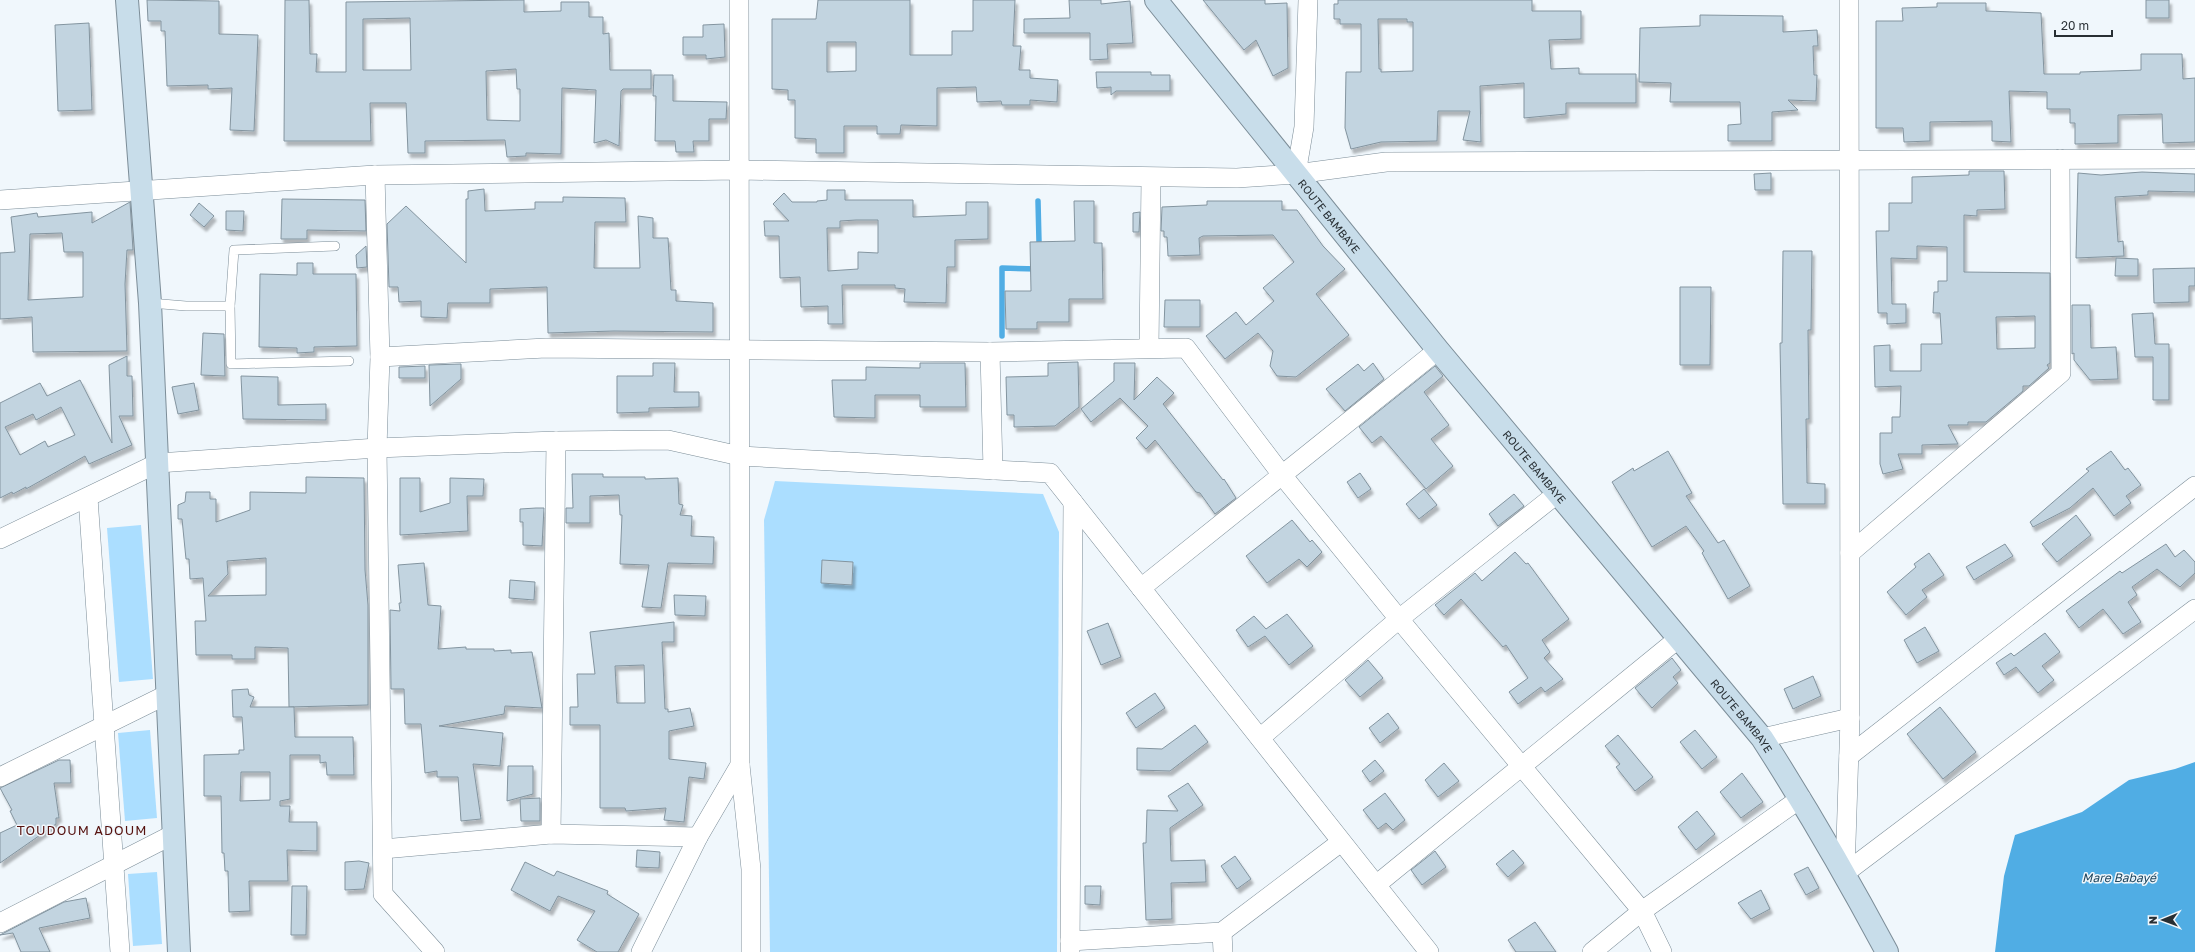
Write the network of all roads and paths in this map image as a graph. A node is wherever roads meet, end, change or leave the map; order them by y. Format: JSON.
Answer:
{"nodes":[{"id":1,"x":127,"y":0,"type":"edge"},
{"id":2,"x":739,"y":0,"type":"edge"},
{"id":3,"x":1156,"y":0,"type":"edge"},
{"id":4,"x":1308,"y":0,"type":"edge"},
{"id":5,"x":1849,"y":0,"type":"edge"},
{"id":6,"x":2060,"y":159,"type":"junction"},
{"id":7,"x":2195,"y":160,"type":"edge"},
{"id":8,"x":1849,"y":161,"type":"junction"},
{"id":9,"x":739,"y":170,"type":"junction"},
{"id":10,"x":1296,"y":174,"type":"junction"},
{"id":11,"x":375,"y":175,"type":"junction"},
{"id":12,"x":1150,"y":178,"type":"junction"},
{"id":13,"x":142,"y":190,"type":"junction"},
{"id":14,"x":0,"y":200,"type":"edge"},
{"id":15,"x":335,"y":246,"type":"dead end"},
{"id":16,"x":150,"y":303,"type":"junction"},
{"id":17,"x":230,"y":306,"type":"junction"},
{"id":18,"x":1149,"y":348,"type":"junction"},
{"id":19,"x":739,"y":349,"type":"junction"},
{"id":20,"x":1438,"y":350,"type":"junction"},
{"id":21,"x":990,"y":352,"type":"junction"},
{"id":22,"x":380,"y":357,"type":"junction"},
{"id":23,"x":349,"y":361,"type":"dead end"},
{"id":24,"x":556,"y":441,"type":"junction"},
{"id":25,"x":377,"y":448,"type":"junction"},
{"id":26,"x":740,"y":456,"type":"junction"},
{"id":27,"x":158,"y":464,"type":"junction"},
{"id":28,"x":993,"y":470,"type":"junction"},
{"id":29,"x":1282,"y":475,"type":"junction"},
{"id":30,"x":2195,"y":486,"type":"edge"},
{"id":31,"x":1558,"y":493,"type":"junction"},
{"id":32,"x":88,"y":498,"type":"junction"},
{"id":33,"x":1073,"y":502,"type":"junction"},
{"id":34,"x":0,"y":539,"type":"edge"},
{"id":35,"x":1850,"y":553,"type":"junction"},
{"id":36,"x":1141,"y":588,"type":"junction"},
{"id":37,"x":2195,"y":609,"type":"edge"},
{"id":38,"x":1399,"y":619,"type":"junction"},
{"id":39,"x":1679,"y":638,"type":"junction"},
{"id":40,"x":168,"y":694,"type":"junction"},
{"id":41,"x":1850,"y":718,"type":"junction"},
{"id":42,"x":104,"y":726,"type":"junction"},
{"id":43,"x":1260,"y":738,"type":"junction"},
{"id":44,"x":1762,"y":738,"type":"junction"},
{"id":45,"x":1849,"y":756,"type":"junction"},
{"id":46,"x":740,"y":765,"type":"junction"},
{"id":47,"x":1522,"y":766,"type":"junction"},
{"id":48,"x":0,"y":776,"type":"edge"},
{"id":49,"x":1801,"y":798,"type":"junction"},
{"id":50,"x":174,"y":834,"type":"junction"},
{"id":51,"x":551,"y":834,"type":"junction"},
{"id":52,"x":698,"y":837,"type":"junction"},
{"id":53,"x":1341,"y":842,"type":"junction"},
{"id":54,"x":383,"y":849,"type":"junction"},
{"id":55,"x":114,"y":865,"type":"junction"},
{"id":56,"x":1845,"y":873,"type":"junction"},
{"id":57,"x":1376,"y":885,"type":"junction"},
{"id":58,"x":1642,"y":911,"type":"junction"},
{"id":59,"x":0,"y":923,"type":"edge"},
{"id":60,"x":1222,"y":932,"type":"junction"},
{"id":61,"x":1070,"y":946,"type":"edge"},
{"id":62,"x":120,"y":952,"type":"edge"},
{"id":63,"x":179,"y":952,"type":"edge"},
{"id":64,"x":435,"y":952,"type":"edge"},
{"id":65,"x":641,"y":952,"type":"edge"},
{"id":66,"x":750,"y":952,"type":"edge"},
{"id":67,"x":1223,"y":952,"type":"edge"},
{"id":68,"x":1429,"y":952,"type":"edge"},
{"id":69,"x":1592,"y":952,"type":"edge"},
{"id":70,"x":1662,"y":952,"type":"edge"},
{"id":71,"x":1887,"y":952,"type":"edge"}],
"edges":[{"from":1,"to":13,"type":"street"},
{"from":2,"to":9,"type":"street"},
{"from":3,"to":10,"type":"street","name":"ROUTE BAMBAYE"},
{"from":4,"to":10,"type":"street"},
{"from":5,"to":8,"type":"street"},
{"from":6,"to":7,"type":"street"},
{"from":6,"to":8,"type":"street"},
{"from":6,"to":35,"type":"street"},
{"from":8,"to":10,"type":"street"},
{"from":8,"to":35,"type":"street"},
{"from":9,"to":11,"type":"street"},
{"from":9,"to":12,"type":"street"},
{"from":9,"to":19,"type":"street"},
{"from":10,"to":12,"type":"street"},
{"from":10,"to":20,"type":"street","name":"ROUTE BAMBAYE"},
{"from":11,"to":13,"type":"street"},
{"from":11,"to":22,"type":"street"},
{"from":12,"to":18,"type":"street"},
{"from":13,"to":14,"type":"street"},
{"from":13,"to":16,"type":"street"},
{"from":15,"to":17,"type":"lane"},
{"from":16,"to":17,"type":"lane"},
{"from":16,"to":27,"type":"street"},
{"from":17,"to":23,"type":"lane"},
{"from":18,"to":21,"type":"street"},
{"from":18,"to":29,"type":"street"},
{"from":19,"to":21,"type":"street"},
{"from":19,"to":22,"type":"street"},
{"from":19,"to":26,"type":"street"},
{"from":20,"to":29,"type":"street"},
{"from":20,"to":31,"type":"street","name":"ROUTE BAMBAYE"},
{"from":21,"to":28,"type":"street"},
{"from":22,"to":25,"type":"street"},
{"from":24,"to":25,"type":"street"},
{"from":24,"to":26,"type":"street"},
{"from":24,"to":51,"type":"street"},
{"from":25,"to":27,"type":"street"},
{"from":25,"to":54,"type":"street"},
{"from":26,"to":28,"type":"street"},
{"from":26,"to":46,"type":"street"},
{"from":27,"to":32,"type":"street"},
{"from":27,"to":40,"type":"street"},
{"from":28,"to":33,"type":"street"},
{"from":29,"to":36,"type":"street"},
{"from":29,"to":38,"type":"street"},
{"from":30,"to":45,"type":"street"},
{"from":31,"to":38,"type":"street"},
{"from":31,"to":39,"type":"street","name":"ROUTE BAMBAYE"},
{"from":32,"to":34,"type":"street"},
{"from":32,"to":42,"type":"street"},
{"from":33,"to":36,"type":"street"},
{"from":33,"to":61,"type":"street"},
{"from":35,"to":41,"type":"street"},
{"from":36,"to":43,"type":"street"},
{"from":37,"to":56,"type":"street"},
{"from":38,"to":43,"type":"street"},
{"from":38,"to":47,"type":"street"},
{"from":39,"to":44,"type":"street","name":"ROUTE BAMBAYE"},
{"from":39,"to":47,"type":"street"},
{"from":40,"to":42,"type":"street"},
{"from":40,"to":50,"type":"street"},
{"from":41,"to":44,"type":"street"},
{"from":41,"to":45,"type":"street"},
{"from":42,"to":48,"type":"street"},
{"from":42,"to":55,"type":"street"},
{"from":43,"to":53,"type":"street"},
{"from":44,"to":49,"type":"street","name":"ROUTE BAMBAYE"},
{"from":45,"to":56,"type":"street"},
{"from":46,"to":52,"type":"street"},
{"from":46,"to":66,"type":"street"},
{"from":47,"to":57,"type":"street"},
{"from":47,"to":58,"type":"street"},
{"from":49,"to":56,"type":"street","name":"ROUTE BAMBAYE"},
{"from":49,"to":58,"type":"street"},
{"from":50,"to":55,"type":"street"},
{"from":50,"to":63,"type":"street"},
{"from":51,"to":52,"type":"street"},
{"from":51,"to":54,"type":"street"},
{"from":52,"to":65,"type":"street"},
{"from":53,"to":57,"type":"street"},
{"from":53,"to":60,"type":"street"},
{"from":54,"to":64,"type":"street"},
{"from":55,"to":59,"type":"street"},
{"from":55,"to":62,"type":"street"},
{"from":56,"to":71,"type":"street","name":"ROUTE BAMBAYE"},
{"from":57,"to":68,"type":"street"},
{"from":58,"to":69,"type":"street"},
{"from":58,"to":70,"type":"street"},
{"from":60,"to":61,"type":"street"},
{"from":60,"to":67,"type":"street"}]}
